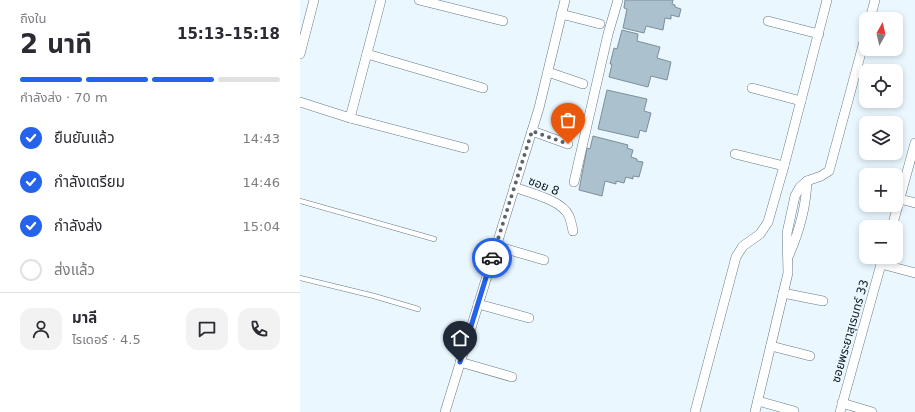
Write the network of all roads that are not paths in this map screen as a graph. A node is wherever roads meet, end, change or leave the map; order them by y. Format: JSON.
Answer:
{"nodes":[{"id":1,"x":314,"y":0,"type":"edge"},
{"id":2,"x":381,"y":0,"type":"edge"},
{"id":3,"x":419,"y":0,"type":"edge"},
{"id":4,"x":565,"y":0,"type":"edge"},
{"id":5,"x":618,"y":0,"type":"edge"},
{"id":6,"x":827,"y":0,"type":"edge"},
{"id":7,"x":875,"y":0,"type":"edge"},
{"id":8,"x":872,"y":12,"type":"edge"},
{"id":9,"x":561,"y":14,"type":"junction"},
{"id":10,"x":503,"y":21,"type":"dead end"},
{"id":11,"x":768,"y":21,"type":"dead end"},
{"id":12,"x":600,"y":24,"type":"dead end"},
{"id":13,"x":819,"y":34,"type":"junction"},
{"id":14,"x":300,"y":54,"type":"edge"},
{"id":15,"x":367,"y":54,"type":"junction"},
{"id":16,"x":860,"y":56,"type":"edge"},
{"id":17,"x":548,"y":72,"type":"junction"},
{"id":18,"x":583,"y":84,"type":"dead end"},
{"id":19,"x":483,"y":88,"type":"dead end"},
{"id":20,"x":752,"y":88,"type":"dead end"},
{"id":21,"x":801,"y":101,"type":"junction"},
{"id":22,"x":300,"y":102,"type":"edge"},
{"id":23,"x":350,"y":118,"type":"junction"},
{"id":24,"x":532,"y":131,"type":"junction"},
{"id":25,"x":915,"y":143,"type":"edge"},
{"id":26,"x":568,"y":144,"type":"dead end"},
{"id":27,"x":464,"y":148,"type":"dead end"},
{"id":28,"x":735,"y":154,"type":"dead end"},
{"id":29,"x":784,"y":166,"type":"junction"},
{"id":30,"x":574,"y":182,"type":"dead end"},
{"id":31,"x":514,"y":187,"type":"junction"},
{"id":32,"x":903,"y":187,"type":"edge"},
{"id":33,"x":903,"y":199,"type":"edge"},
{"id":34,"x":300,"y":201,"type":"edge"},
{"id":35,"x":915,"y":203,"type":"edge"},
{"id":36,"x":573,"y":231,"type":"dead end"},
{"id":37,"x":434,"y":239,"type":"dead end"},
{"id":38,"x":496,"y":246,"type":"junction"},
{"id":39,"x":544,"y":260,"type":"dead end"},
{"id":40,"x":881,"y":264,"type":"edge"},
{"id":41,"x":890,"y":264,"type":"edge"},
{"id":42,"x":915,"y":273,"type":"edge"},
{"id":43,"x":300,"y":278,"type":"edge"},
{"id":44,"x":783,"y":293,"type":"junction"},
{"id":45,"x":823,"y":301,"type":"dead end"},
{"id":46,"x":478,"y":304,"type":"junction"},
{"id":47,"x":418,"y":309,"type":"dead end"},
{"id":48,"x":529,"y":318,"type":"dead end"},
{"id":49,"x":770,"y":346,"type":"junction"},
{"id":50,"x":810,"y":356,"type":"dead end"},
{"id":51,"x":460,"y":362,"type":"junction"},
{"id":52,"x":512,"y":377,"type":"dead end"},
{"id":53,"x":758,"y":400,"type":"junction"},
{"id":54,"x":841,"y":408,"type":"edge"},
{"id":55,"x":794,"y":411,"type":"edge"},
{"id":56,"x":445,"y":412,"type":"edge"},
{"id":57,"x":695,"y":412,"type":"edge"},
{"id":58,"x":755,"y":412,"type":"edge"},
{"id":59,"x":872,"y":412,"type":"edge"}],
"edges":[{"from":1,"to":14,"type":"street"},
{"from":2,"to":15,"type":"street"},
{"from":3,"to":10,"type":"street"},
{"from":4,"to":9,"type":"street"},
{"from":5,"to":30,"type":"street"},
{"from":6,"to":13,"type":"street"},
{"from":7,"to":8,"type":"street"},
{"from":9,"to":12,"type":"street"},
{"from":9,"to":17,"type":"street"},
{"from":11,"to":13,"type":"street"},
{"from":13,"to":21,"type":"street"},
{"from":15,"to":19,"type":"street"},
{"from":15,"to":23,"type":"street"},
{"from":16,"to":44,"type":"street"},
{"from":17,"to":18,"type":"street"},
{"from":17,"to":24,"type":"street"},
{"from":20,"to":21,"type":"street"},
{"from":21,"to":29,"type":"street"},
{"from":22,"to":23,"type":"street"},
{"from":23,"to":27,"type":"street"},
{"from":24,"to":26,"type":"street"},
{"from":24,"to":31,"type":"street"},
{"from":25,"to":32,"type":"street"},
{"from":28,"to":29,"type":"street"},
{"from":29,"to":57,"type":"street"},
{"from":31,"to":36,"type":"street","name":"ซอย 8"},
{"from":31,"to":38,"type":"street"},
{"from":33,"to":35,"type":"street"},
{"from":34,"to":37,"type":"lane"},
{"from":38,"to":39,"type":"street"},
{"from":38,"to":46,"type":"street"},
{"from":40,"to":54,"type":"street","name":"ซอยพระยาสุเรนทร์ 33"},
{"from":41,"to":42,"type":"street"},
{"from":43,"to":47,"type":"lane"},
{"from":44,"to":45,"type":"street"},
{"from":44,"to":49,"type":"street"},
{"from":46,"to":48,"type":"street"},
{"from":46,"to":51,"type":"street"},
{"from":49,"to":50,"type":"street"},
{"from":49,"to":53,"type":"street"},
{"from":51,"to":52,"type":"street"},
{"from":51,"to":56,"type":"street"},
{"from":53,"to":55,"type":"street"},
{"from":53,"to":58,"type":"street"},
{"from":54,"to":59,"type":"street"}]}
